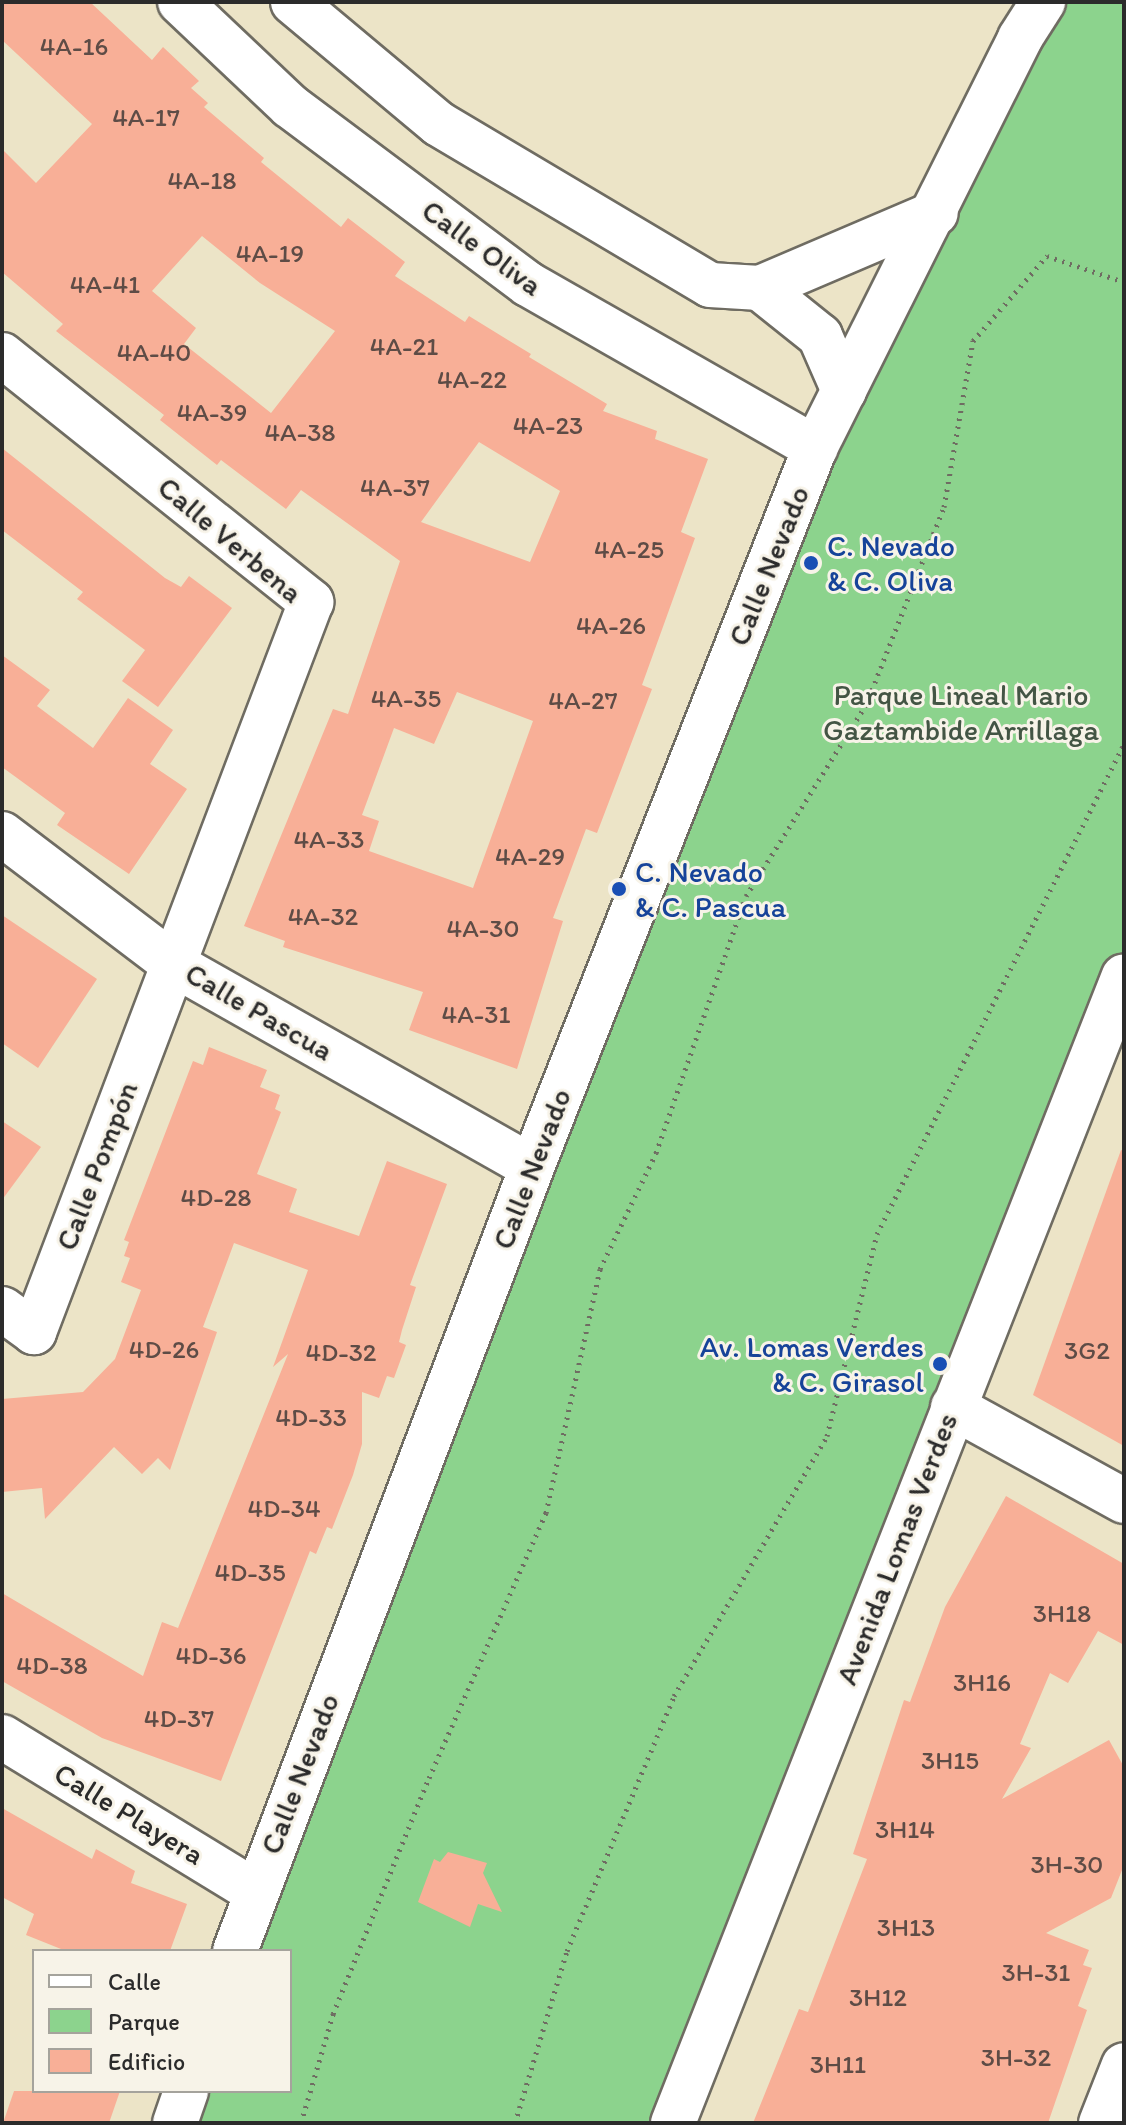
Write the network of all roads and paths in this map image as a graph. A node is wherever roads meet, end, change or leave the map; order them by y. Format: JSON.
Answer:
{"nodes":[{"id":1,"x":180,"y":2,"type":"edge"},
{"id":2,"x":293,"y":2,"type":"edge"},
{"id":3,"x":1043,"y":2,"type":"edge"},
{"id":4,"x":936,"y":213,"type":"junction"},
{"id":5,"x":1124,"y":282,"type":"edge"},
{"id":6,"x":760,"y":288,"type":"junction"},
{"id":7,"x":2,"y":355,"type":"edge"},
{"id":8,"x":844,"y":391,"type":"junction"},
{"id":9,"x":815,"y":448,"type":"junction"},
{"id":10,"x":1124,"y":744,"type":"edge"},
{"id":11,"x":2,"y":834,"type":"edge"},
{"id":12,"x":173,"y":964,"type":"junction"},
{"id":13,"x":1124,"y":976,"type":"edge"},
{"id":14,"x":532,"y":1167,"type":"junction"},
{"id":15,"x":2,"y":1309,"type":"edge"},
{"id":16,"x":953,"y":1407,"type":"junction"},
{"id":17,"x":1124,"y":1501,"type":"edge"},
{"id":18,"x":2,"y":1737,"type":"edge"},
{"id":19,"x":256,"y":1892,"type":"junction"},
{"id":20,"x":236,"y":1949,"type":"edge"},
{"id":21,"x":1124,"y":2065,"type":"edge"},
{"id":22,"x":185,"y":2093,"type":"edge"},
{"id":23,"x":175,"y":2123,"type":"edge"},
{"id":24,"x":301,"y":2123,"type":"edge"},
{"id":25,"x":515,"y":2123,"type":"edge"},
{"id":26,"x":673,"y":2123,"type":"edge"},
{"id":27,"x":1101,"y":2123,"type":"edge"}],
"edges":[{"from":1,"to":9,"type":"street","name":"Calle Oliva"},
{"from":2,"to":6,"type":"street"},
{"from":3,"to":4,"type":"street","name":"Calle Nevado"},
{"from":4,"to":6,"type":"street"},
{"from":4,"to":8,"type":"street","name":"Calle Nevado"},
{"from":5,"to":24,"type":"path"},
{"from":6,"to":8,"type":"street"},
{"from":7,"to":12,"type":"street","name":"Calle Verbena"},
{"from":8,"to":9,"type":"street","name":"Calle Nevado"},
{"from":9,"to":14,"type":"street","name":"Calle Nevado"},
{"from":10,"to":25,"type":"path"},
{"from":11,"to":12,"type":"street","name":"Calle Pascua"},
{"from":12,"to":14,"type":"street","name":"Calle Pascua"},
{"from":12,"to":15,"type":"street","name":"Calle Pompón"},
{"from":13,"to":16,"type":"street","name":"Avenida Lomas Verdes"},
{"from":14,"to":19,"type":"street","name":"Calle Nevado"},
{"from":16,"to":17,"type":"street"},
{"from":16,"to":26,"type":"street","name":"Avenida Lomas Verdes"},
{"from":18,"to":19,"type":"street","name":"Calle Playera"},
{"from":19,"to":20,"type":"street","name":"Calle Nevado"},
{"from":21,"to":27,"type":"street"},
{"from":22,"to":23,"type":"street"}]}
